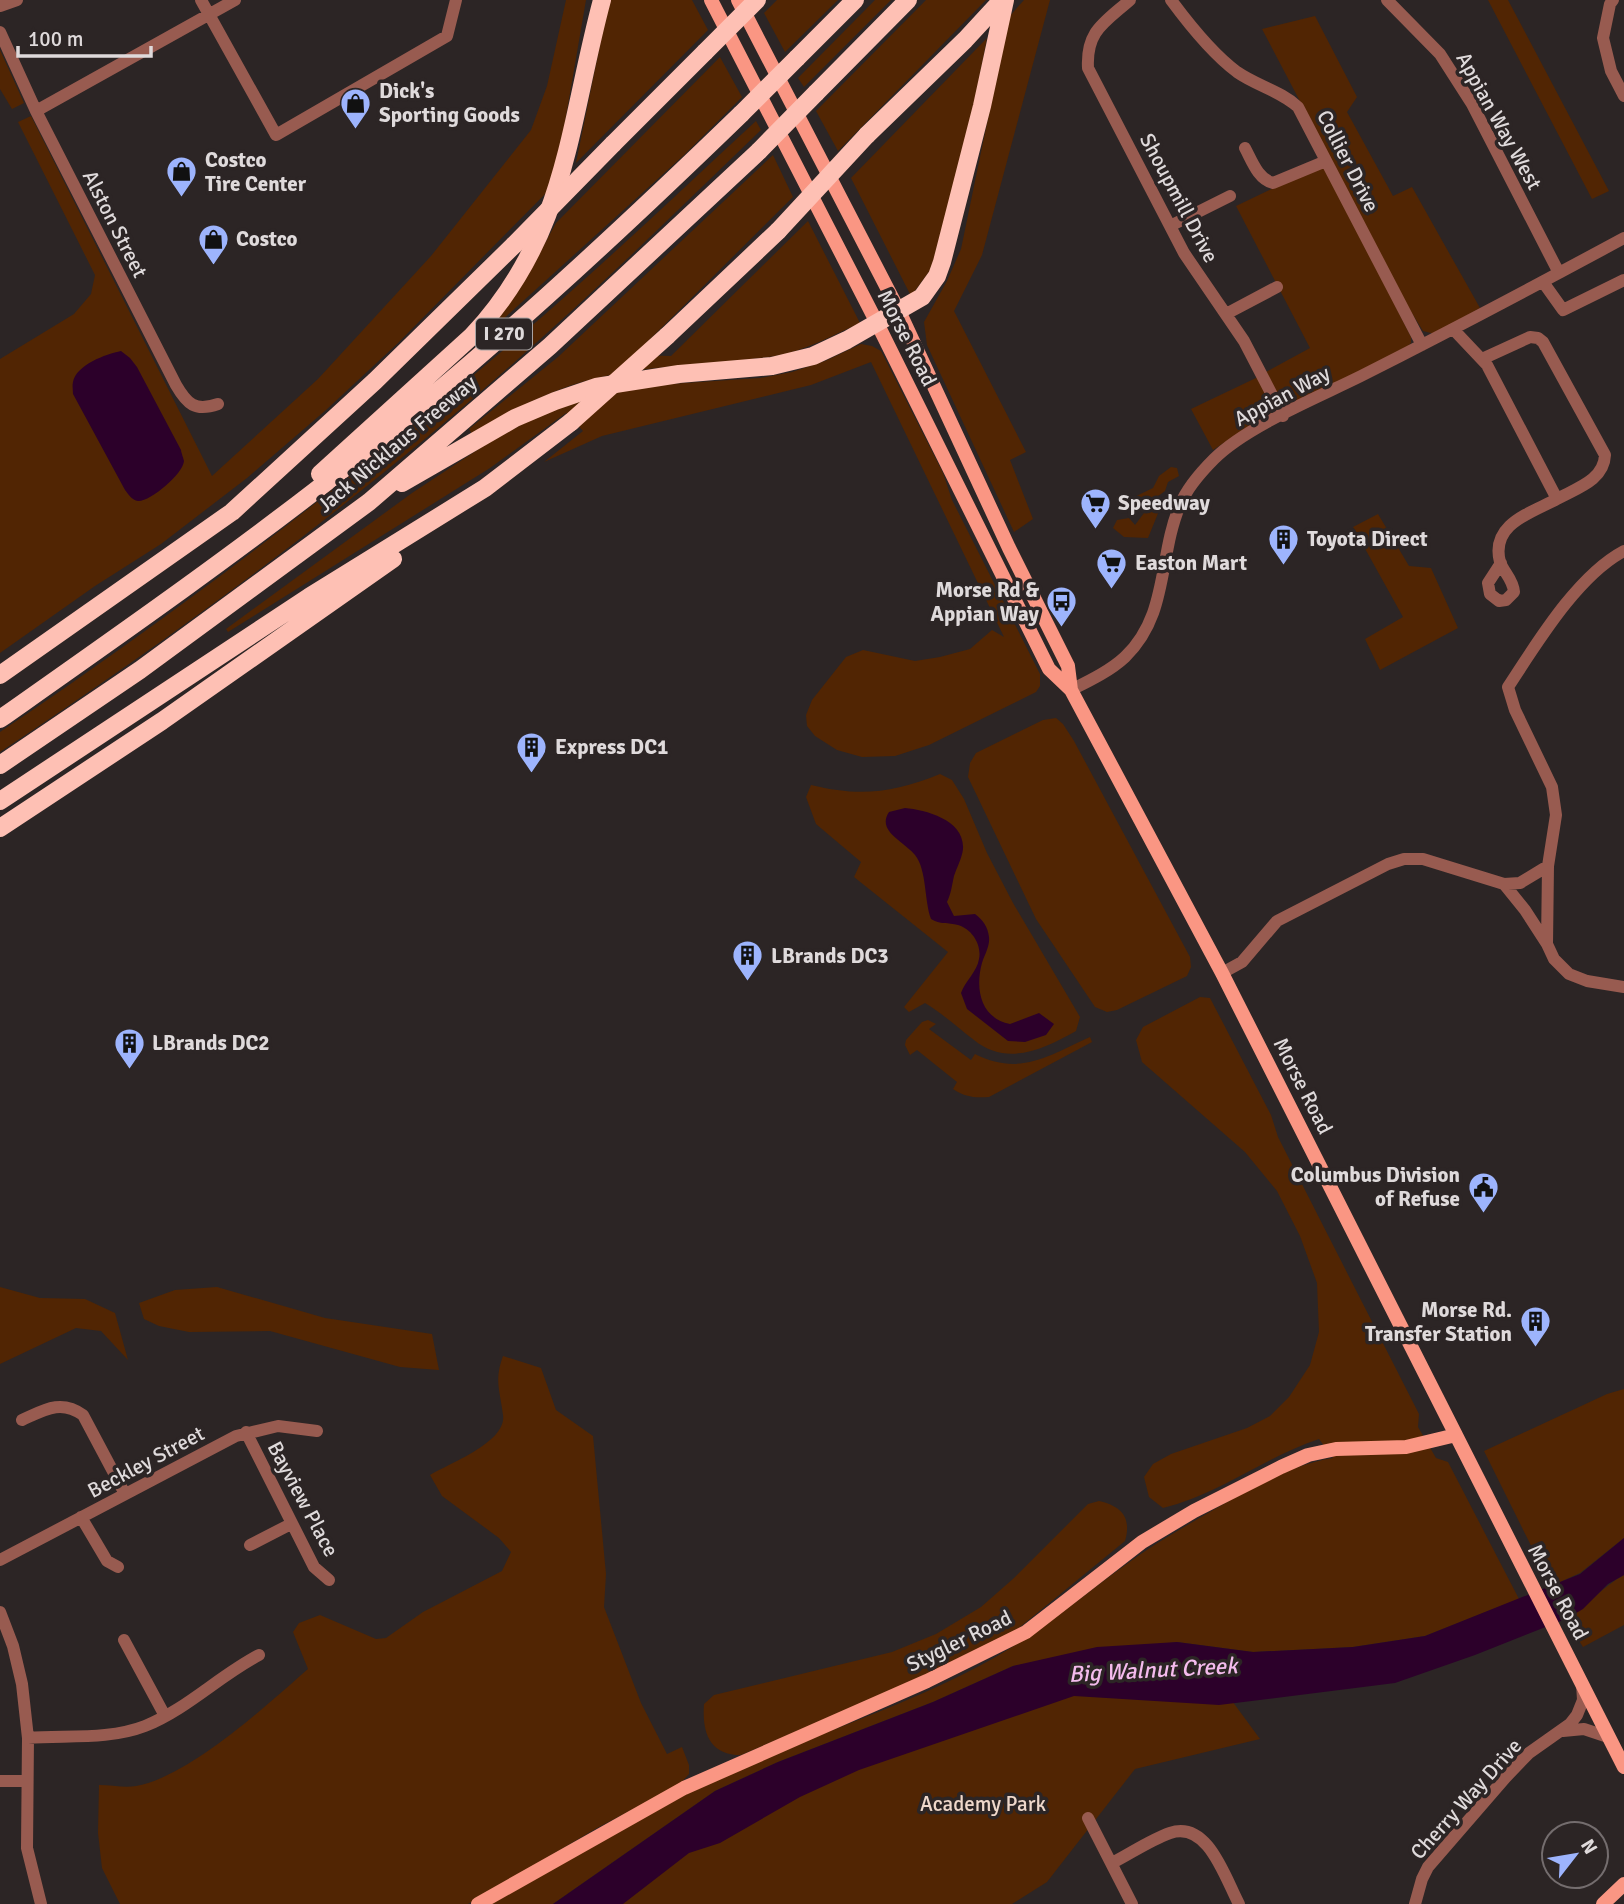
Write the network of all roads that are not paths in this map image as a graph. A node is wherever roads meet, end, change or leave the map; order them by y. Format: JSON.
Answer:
{"nodes":[{"id":1,"x":17,"y":0,"type":"edge"},
{"id":2,"x":201,"y":0,"type":"edge"},
{"id":3,"x":236,"y":0,"type":"edge"},
{"id":4,"x":456,"y":0,"type":"edge"},
{"id":5,"x":602,"y":0,"type":"edge"},
{"id":6,"x":711,"y":0,"type":"edge"},
{"id":7,"x":738,"y":0,"type":"edge"},
{"id":8,"x":757,"y":0,"type":"edge"},
{"id":9,"x":855,"y":0,"type":"edge"},
{"id":10,"x":908,"y":0,"type":"edge"},
{"id":11,"x":1003,"y":0,"type":"edge"},
{"id":12,"x":1130,"y":0,"type":"edge"},
{"id":13,"x":1171,"y":0,"type":"edge"},
{"id":14,"x":1387,"y":0,"type":"edge"},
{"id":15,"x":1612,"y":0,"type":"edge"},
{"id":16,"x":0,"y":6,"type":"edge"},
{"id":17,"x":209,"y":15,"type":"junction"},
{"id":18,"x":0,"y":32,"type":"edge"},
{"id":19,"x":1624,"y":96,"type":"edge"},
{"id":20,"x":36,"y":110,"type":"junction"},
{"id":21,"x":1245,"y":148,"type":"dead end"},
{"id":22,"x":1326,"y":161,"type":"junction"},
{"id":23,"x":1230,"y":196,"type":"dead end"},
{"id":24,"x":1170,"y":226,"type":"junction"},
{"id":25,"x":1622,"y":243,"type":"edge"},
{"id":26,"x":1559,"y":273,"type":"junction"},
{"id":27,"x":1624,"y":280,"type":"edge"},
{"id":28,"x":1544,"y":282,"type":"junction"},
{"id":29,"x":1277,"y":286,"type":"dead end"},
{"id":30,"x":899,"y":311,"type":"junction"},
{"id":31,"x":1226,"y":314,"type":"junction"},
{"id":32,"x":877,"y":323,"type":"junction"},
{"id":33,"x":1453,"y":329,"type":"junction"},
{"id":34,"x":1422,"y":345,"type":"junction"},
{"id":35,"x":1482,"y":359,"type":"junction"},
{"id":36,"x":218,"y":404,"type":"dead end"},
{"id":37,"x":1283,"y":416,"type":"junction"},
{"id":38,"x":485,"y":488,"type":"junction"},
{"id":39,"x":1557,"y":499,"type":"junction"},
{"id":40,"x":369,"y":502,"type":"junction"},
{"id":41,"x":254,"y":537,"type":"junction"},
{"id":42,"x":1624,"y":551,"type":"edge"},
{"id":43,"x":1501,"y":564,"type":"dead end"},
{"id":44,"x":93,"y":609,"type":"junction"},
{"id":45,"x":0,"y":663,"type":"edge"},
{"id":46,"x":0,"y":675,"type":"edge"},
{"id":47,"x":1071,"y":690,"type":"junction"},
{"id":48,"x":0,"y":719,"type":"edge"},
{"id":49,"x":0,"y":765,"type":"edge"},
{"id":50,"x":0,"y":801,"type":"edge"},
{"id":51,"x":0,"y":828,"type":"edge"},
{"id":52,"x":1548,"y":866,"type":"junction"},
{"id":53,"x":1504,"y":884,"type":"junction"},
{"id":54,"x":1547,"y":944,"type":"junction"},
{"id":55,"x":1222,"y":973,"type":"junction"},
{"id":56,"x":1624,"y":987,"type":"edge"},
{"id":57,"x":22,"y":1420,"type":"dead end"},
{"id":58,"x":317,"y":1430,"type":"dead end"},
{"id":59,"x":246,"y":1433,"type":"junction"},
{"id":60,"x":1456,"y":1435,"type":"junction"},
{"id":61,"x":125,"y":1494,"type":"junction"},
{"id":62,"x":81,"y":1517,"type":"junction"},
{"id":63,"x":291,"y":1524,"type":"junction"},
{"id":64,"x":250,"y":1545,"type":"dead end"},
{"id":65,"x":0,"y":1560,"type":"edge"},
{"id":66,"x":118,"y":1567,"type":"dead end"},
{"id":67,"x":330,"y":1580,"type":"dead end"},
{"id":68,"x":0,"y":1612,"type":"edge"},
{"id":69,"x":4,"y":1632,"type":"edge"},
{"id":70,"x":124,"y":1640,"type":"dead end"},
{"id":71,"x":259,"y":1655,"type":"dead end"},
{"id":72,"x":1582,"y":1684,"type":"junction"},
{"id":73,"x":165,"y":1716,"type":"junction"},
{"id":74,"x":1563,"y":1731,"type":"junction"},
{"id":75,"x":1608,"y":1737,"type":"junction"},
{"id":76,"x":27,"y":1738,"type":"junction"},
{"id":77,"x":1624,"y":1767,"type":"edge"},
{"id":78,"x":0,"y":1781,"type":"edge"},
{"id":79,"x":26,"y":1781,"type":"junction"},
{"id":80,"x":1088,"y":1818,"type":"dead end"},
{"id":81,"x":1112,"y":1864,"type":"junction"},
{"id":82,"x":1624,"y":1884,"type":"edge"},
{"id":83,"x":41,"y":1904,"type":"edge"},
{"id":84,"x":478,"y":1904,"type":"edge"},
{"id":85,"x":1132,"y":1904,"type":"edge"},
{"id":86,"x":1239,"y":1904,"type":"edge"},
{"id":87,"x":1415,"y":1904,"type":"edge"},
{"id":88,"x":1603,"y":1904,"type":"edge"}],
"edges":[{"from":1,"to":16,"type":"street"},
{"from":2,"to":17,"type":"street"},
{"from":3,"to":17,"type":"street"},
{"from":4,"to":17,"type":"street"},
{"from":5,"to":41,"type":"highway"},
{"from":6,"to":32,"type":"main road","name":"Morse Road"},
{"from":7,"to":30,"type":"main road","name":"Morse Road"},
{"from":8,"to":44,"type":"highway","bridge":true},
{"from":9,"to":41,"type":"highway","name":"Jack Nicklaus Freeway","number":"I 270","bridge":true},
{"from":10,"to":40,"type":"highway","name":"Jack Nicklaus Freeway","number":"I 270","bridge":true},
{"from":11,"to":30,"type":"highway"},
{"from":11,"to":38,"type":"highway","bridge":true},
{"from":12,"to":24,"type":"street","name":"Shoupmill Drive"},
{"from":13,"to":22,"type":"street","name":"Collier Drive"},
{"from":14,"to":26,"type":"street","name":"Appian Way West"},
{"from":15,"to":19,"type":"street"},
{"from":17,"to":20,"type":"street"},
{"from":18,"to":20,"type":"street","name":"Alston Street"},
{"from":20,"to":36,"type":"street","name":"Alston Street"},
{"from":21,"to":22,"type":"street"},
{"from":22,"to":34,"type":"street","name":"Collier Drive"},
{"from":23,"to":24,"type":"street"},
{"from":24,"to":31,"type":"street","name":"Shoupmill Drive"},
{"from":25,"to":26,"type":"street","name":"Appian Way"},
{"from":26,"to":28,"type":"street","name":"Appian Way"},
{"from":27,"to":28,"type":"street"},
{"from":28,"to":33,"type":"street","name":"Appian Way"},
{"from":29,"to":31,"type":"street"},
{"from":30,"to":32,"type":"highway"},
{"from":30,"to":47,"type":"main road","name":"Morse Road"},
{"from":31,"to":37,"type":"street","name":"Shoupmill Drive"},
{"from":32,"to":40,"type":"highway"},
{"from":32,"to":47,"type":"main road","name":"Morse Road"},
{"from":33,"to":34,"type":"street","name":"Appian Way"},
{"from":33,"to":35,"type":"street"},
{"from":34,"to":37,"type":"street","name":"Appian Way"},
{"from":35,"to":39,"type":"street"},
{"from":35,"to":39,"type":"street"},
{"from":37,"to":47,"type":"street","name":"Appian Way"},
{"from":38,"to":50,"type":"highway"},
{"from":38,"to":51,"type":"highway"},
{"from":39,"to":43,"type":"street"},
{"from":40,"to":49,"type":"highway","name":"Jack Nicklaus Freeway","number":"I 270"},
{"from":41,"to":48,"type":"highway","name":"Jack Nicklaus Freeway","number":"I 270"},
{"from":42,"to":52,"type":"street"},
{"from":44,"to":45,"type":"highway"},
{"from":44,"to":46,"type":"highway"},
{"from":47,"to":55,"type":"main road","name":"Morse Road"},
{"from":52,"to":53,"type":"street"},
{"from":52,"to":54,"type":"street"},
{"from":53,"to":54,"type":"street"},
{"from":53,"to":55,"type":"street"},
{"from":54,"to":56,"type":"street"},
{"from":55,"to":60,"type":"main road","name":"Morse Road"},
{"from":57,"to":61,"type":"street"},
{"from":58,"to":59,"type":"street","name":"Beckley Street"},
{"from":59,"to":61,"type":"street","name":"Beckley Street"},
{"from":59,"to":63,"type":"street","name":"Bayview Place"},
{"from":60,"to":72,"type":"main road","name":"Morse Road"},
{"from":60,"to":84,"type":"main road","name":"Stygler Road"},
{"from":61,"to":62,"type":"street","name":"Beckley Street"},
{"from":62,"to":65,"type":"street","name":"Beckley Street"},
{"from":62,"to":66,"type":"street"},
{"from":63,"to":64,"type":"street"},
{"from":63,"to":67,"type":"street","name":"Bayview Place"},
{"from":68,"to":69,"type":"street"},
{"from":69,"to":76,"type":"street"},
{"from":70,"to":73,"type":"street"},
{"from":71,"to":73,"type":"street"},
{"from":72,"to":74,"type":"street","name":"Cherry Way Drive"},
{"from":72,"to":75,"type":"main road","name":"Morse Road"},
{"from":73,"to":76,"type":"street"},
{"from":74,"to":75,"type":"street"},
{"from":74,"to":87,"type":"street","name":"Cherry Way Drive"},
{"from":75,"to":77,"type":"main road","name":"Morse Road"},
{"from":76,"to":79,"type":"street"},
{"from":78,"to":79,"type":"street"},
{"from":79,"to":83,"type":"street"},
{"from":80,"to":81,"type":"street"},
{"from":81,"to":85,"type":"street"},
{"from":81,"to":86,"type":"street"},
{"from":82,"to":88,"type":"main road"}]}
